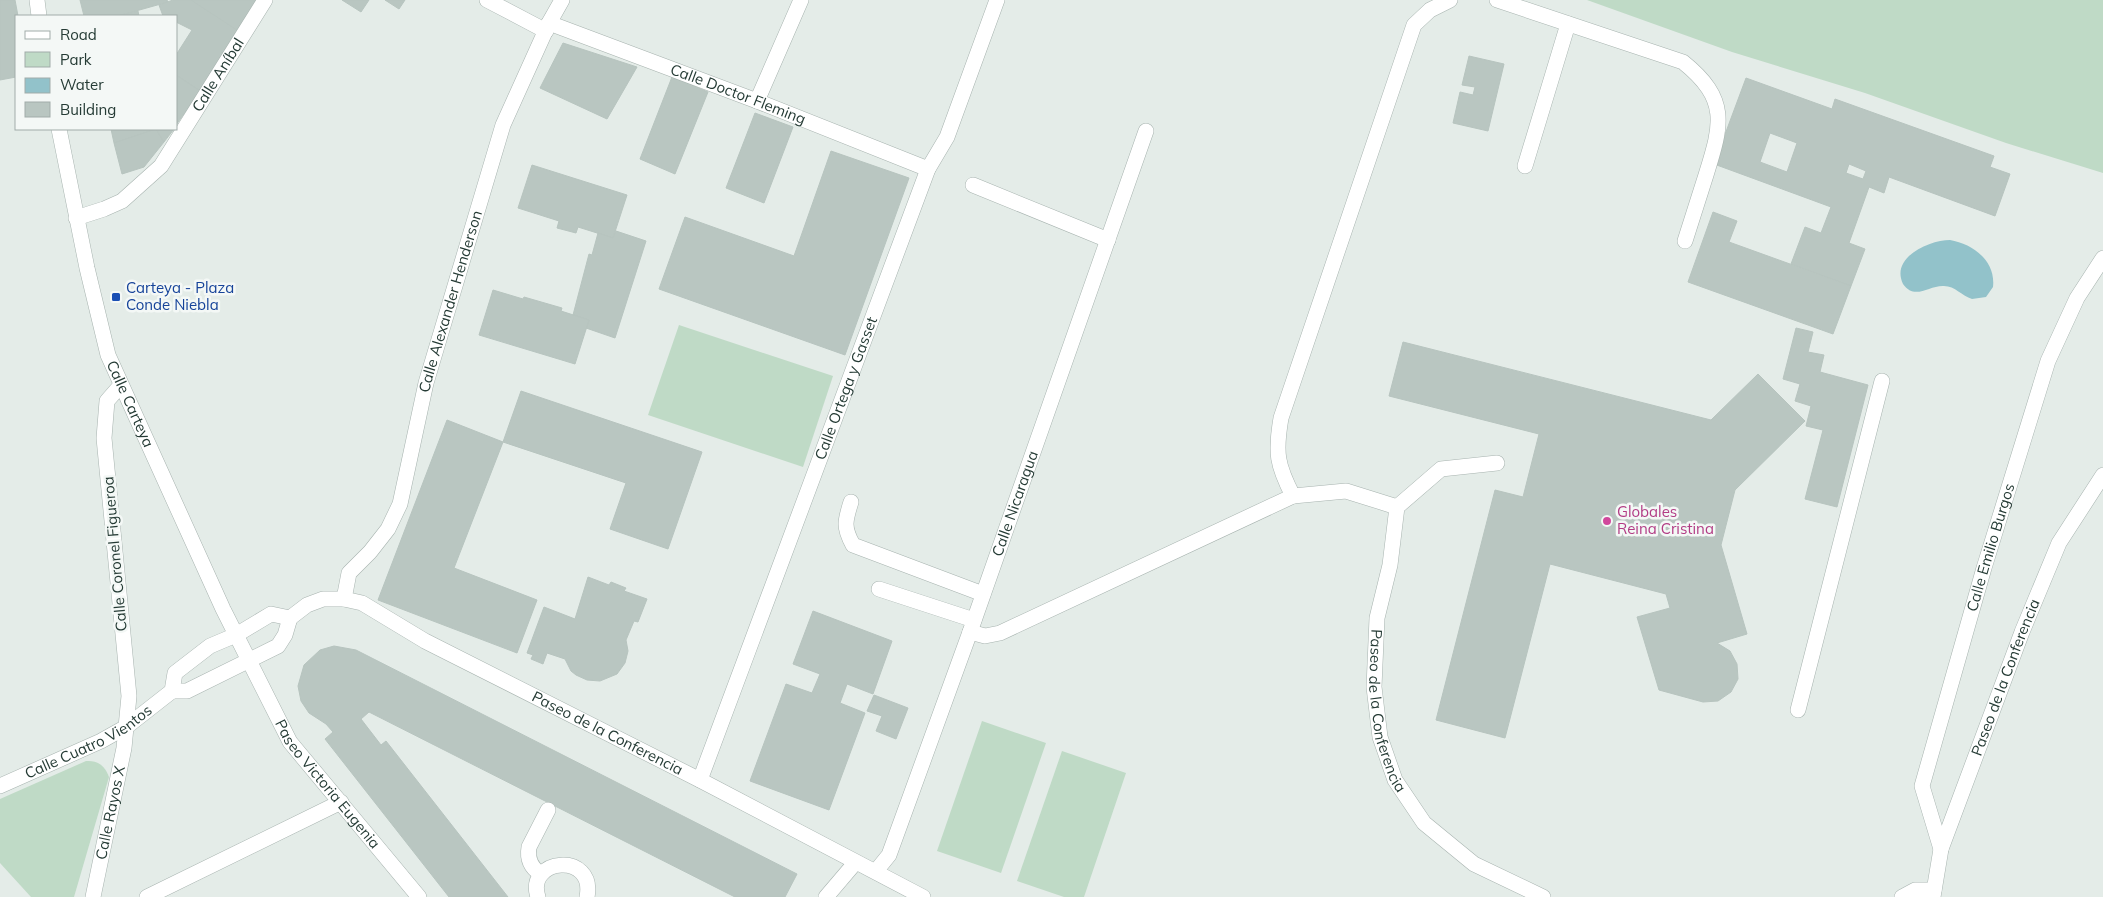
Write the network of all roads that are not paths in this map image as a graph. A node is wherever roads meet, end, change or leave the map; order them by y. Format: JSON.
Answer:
{"nodes":[{"id":1,"x":37,"y":0,"type":"edge"},
{"id":2,"x":265,"y":0,"type":"edge"},
{"id":3,"x":487,"y":0,"type":"edge"},
{"id":4,"x":562,"y":0,"type":"edge"},
{"id":5,"x":801,"y":0,"type":"edge"},
{"id":6,"x":997,"y":0,"type":"edge"},
{"id":7,"x":1450,"y":0,"type":"edge"},
{"id":8,"x":1497,"y":0,"type":"edge"},
{"id":9,"x":39,"y":15,"type":"edge"},
{"id":10,"x":1568,"y":24,"type":"junction"},
{"id":11,"x":547,"y":27,"type":"junction"},
{"id":12,"x":757,"y":101,"type":"junction"},
{"id":13,"x":59,"y":130,"type":"edge"},
{"id":14,"x":1146,"y":131,"type":"dead end"},
{"id":15,"x":1525,"y":166,"type":"dead end"},
{"id":16,"x":928,"y":168,"type":"junction"},
{"id":17,"x":973,"y":185,"type":"dead end"},
{"id":18,"x":76,"y":218,"type":"junction"},
{"id":19,"x":1108,"y":240,"type":"junction"},
{"id":20,"x":1685,"y":241,"type":"dead end"},
{"id":21,"x":2103,"y":258,"type":"edge"},
{"id":22,"x":1882,"y":380,"type":"dead end"},
{"id":23,"x":121,"y":385,"type":"junction"},
{"id":24,"x":1497,"y":463,"type":"dead end"},
{"id":25,"x":2103,"y":476,"type":"edge"},
{"id":26,"x":1293,"y":496,"type":"junction"},
{"id":27,"x":851,"y":502,"type":"dead end"},
{"id":28,"x":1397,"y":507,"type":"junction"},
{"id":29,"x":880,"y":589,"type":"dead end"},
{"id":30,"x":983,"y":594,"type":"junction"},
{"id":31,"x":344,"y":599,"type":"junction"},
{"id":32,"x":290,"y":618,"type":"junction"},
{"id":33,"x":972,"y":626,"type":"junction"},
{"id":34,"x":236,"y":635,"type":"junction"},
{"id":35,"x":250,"y":662,"type":"junction"},
{"id":36,"x":172,"y":691,"type":"junction"},
{"id":37,"x":1798,"y":710,"type":"dead end"},
{"id":38,"x":126,"y":727,"type":"junction"},
{"id":39,"x":700,"y":780,"type":"junction"},
{"id":40,"x":0,"y":786,"type":"edge"},
{"id":41,"x":341,"y":802,"type":"junction"},
{"id":42,"x":548,"y":810,"type":"dead end"},
{"id":43,"x":1941,"y":849,"type":"junction"},
{"id":44,"x":855,"y":863,"type":"junction"},
{"id":45,"x":876,"y":871,"type":"junction"},
{"id":46,"x":542,"y":874,"type":"junction"},
{"id":47,"x":1933,"y":893,"type":"edge"},
{"id":48,"x":93,"y":897,"type":"edge"},
{"id":49,"x":146,"y":897,"type":"edge"},
{"id":50,"x":419,"y":897,"type":"edge"},
{"id":51,"x":538,"y":897,"type":"edge"},
{"id":52,"x":587,"y":897,"type":"edge"},
{"id":53,"x":826,"y":897,"type":"edge"},
{"id":54,"x":924,"y":897,"type":"edge"},
{"id":55,"x":1543,"y":897,"type":"edge"},
{"id":56,"x":1902,"y":897,"type":"edge"}],
"edges":[{"from":1,"to":9,"type":"street"},
{"from":2,"to":18,"type":"street","name":"Calle Aníbal"},
{"from":3,"to":11,"type":"street","name":"Calle Doctor Fleming"},
{"from":4,"to":11,"type":"street","name":"Calle Alexander Henderson"},
{"from":5,"to":12,"type":"street"},
{"from":6,"to":16,"type":"street","name":"Calle Ortega y Gasset"},
{"from":7,"to":26,"type":"street"},
{"from":8,"to":10,"type":"street"},
{"from":10,"to":15,"type":"street"},
{"from":10,"to":20,"type":"street"},
{"from":11,"to":12,"type":"street","name":"Calle Doctor Fleming"},
{"from":11,"to":31,"type":"street","name":"Calle Alexander Henderson"},
{"from":12,"to":16,"type":"street","name":"Calle Doctor Fleming"},
{"from":13,"to":18,"type":"street","name":"Calle Carteya"},
{"from":14,"to":19,"type":"street","name":"Calle Nicaragua"},
{"from":16,"to":39,"type":"street","name":"Calle Ortega y Gasset"},
{"from":17,"to":19,"type":"street"},
{"from":18,"to":23,"type":"street","name":"Calle Carteya"},
{"from":19,"to":30,"type":"street","name":"Calle Nicaragua"},
{"from":21,"to":43,"type":"street","name":"Calle Emilio Burgos"},
{"from":22,"to":37,"type":"street"},
{"from":23,"to":34,"type":"street","name":"Calle Carteya"},
{"from":23,"to":38,"type":"street","name":"Calle Coronel Figueroa"},
{"from":24,"to":28,"type":"street"},
{"from":25,"to":43,"type":"street","name":"Paseo de la Conferencia"},
{"from":26,"to":28,"type":"street"},
{"from":26,"to":33,"type":"street"},
{"from":27,"to":30,"type":"street"},
{"from":28,"to":55,"type":"street","name":"Paseo de la Conferencia"},
{"from":29,"to":33,"type":"street"},
{"from":30,"to":33,"type":"street","name":"Calle Nicaragua"},
{"from":31,"to":32,"type":"street","name":"Paseo de la Conferencia"},
{"from":31,"to":39,"type":"street","name":"Paseo de la Conferencia"},
{"from":32,"to":34,"type":"street"},
{"from":32,"to":35,"type":"street","name":"Calle Cuatro Vientos"},
{"from":33,"to":45,"type":"street","name":"Calle Nicaragua"},
{"from":34,"to":35,"type":"street","name":"Calle Carteya"},
{"from":34,"to":36,"type":"street"},
{"from":35,"to":36,"type":"street","name":"Calle Cuatro Vientos"},
{"from":35,"to":41,"type":"street","name":"Paseo Victoria Eugenia"},
{"from":36,"to":38,"type":"street","name":"Calle Cuatro Vientos"},
{"from":38,"to":40,"type":"street","name":"Calle Cuatro Vientos"},
{"from":38,"to":48,"type":"street","name":"Calle Rayos X"},
{"from":39,"to":44,"type":"street","name":"Paseo de la Conferencia"},
{"from":41,"to":49,"type":"street"},
{"from":41,"to":50,"type":"street","name":"Paseo Victoria Eugenia"},
{"from":42,"to":46,"type":"street"},
{"from":43,"to":47,"type":"street","name":"Paseo de la Conferencia"},
{"from":44,"to":45,"type":"street","name":"Paseo de la Conferencia"},
{"from":44,"to":53,"type":"street"},
{"from":45,"to":54,"type":"street","name":"Paseo de la Conferencia"},
{"from":46,"to":51,"type":"street"},
{"from":46,"to":52,"type":"street"},
{"from":47,"to":56,"type":"street","name":"Paseo de la Conferencia"}]}
